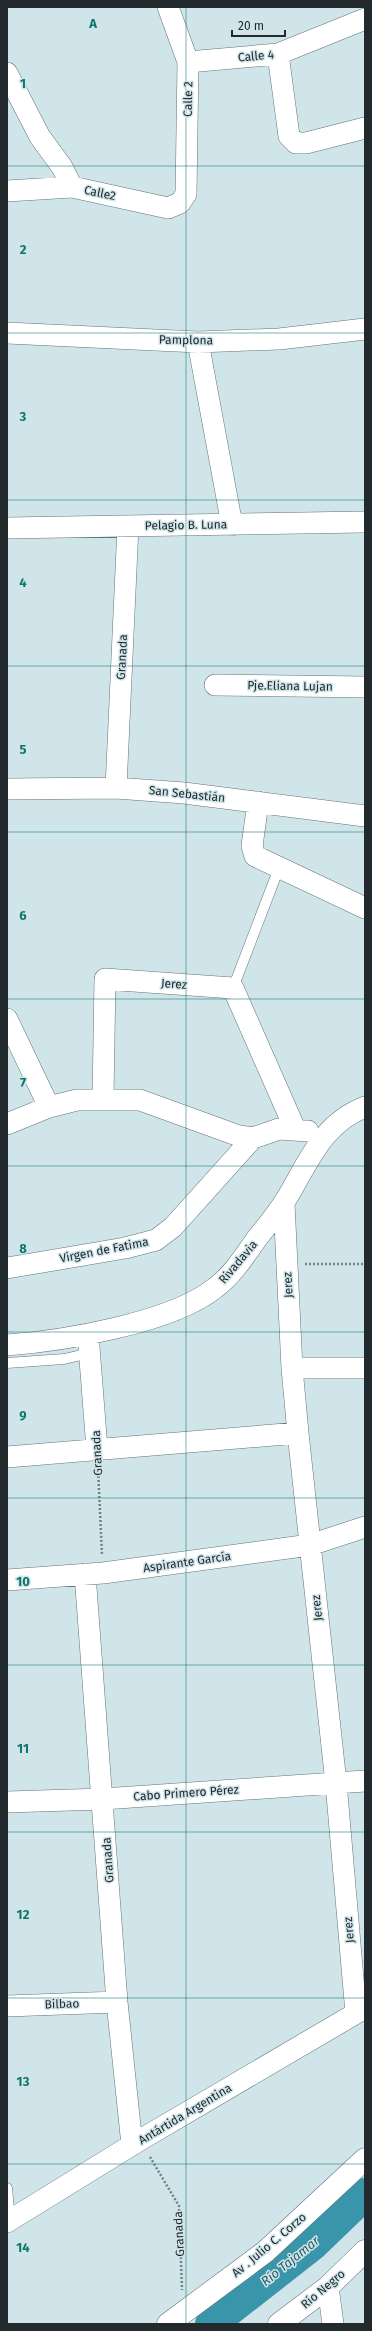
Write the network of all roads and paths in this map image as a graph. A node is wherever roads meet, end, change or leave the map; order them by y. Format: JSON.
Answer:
{"nodes":[{"id":1,"x":168,"y":7,"type":"edge"},
{"id":2,"x":365,"y":19,"type":"edge"},
{"id":3,"x":278,"y":54,"type":"junction"},
{"id":4,"x":188,"y":62,"type":"junction"},
{"id":5,"x":7,"y":73,"type":"edge"},
{"id":6,"x":365,"y":128,"type":"edge"},
{"id":7,"x":72,"y":187,"type":"junction"},
{"id":8,"x":7,"y":191,"type":"edge"},
{"id":9,"x":186,"y":194,"type":"joint"},
{"id":10,"x":365,"y":329,"type":"edge"},
{"id":11,"x":7,"y":332,"type":"edge"},
{"id":12,"x":198,"y":342,"type":"junction"},
{"id":13,"x":365,"y":522,"type":"edge"},
{"id":14,"x":232,"y":525,"type":"junction"},
{"id":15,"x":128,"y":526,"type":"junction"},
{"id":16,"x":7,"y":528,"type":"edge"},
{"id":17,"x":215,"y":685,"type":"dead end"},
{"id":18,"x":365,"y":687,"type":"edge"},
{"id":19,"x":7,"y":788,"type":"edge"},
{"id":20,"x":116,"y":788,"type":"junction"},
{"id":21,"x":258,"y":802,"type":"junction"},
{"id":22,"x":365,"y":816,"type":"edge"},
{"id":23,"x":279,"y":868,"type":"junction"},
{"id":24,"x":365,"y":908,"type":"edge"},
{"id":25,"x":233,"y":988,"type":"junction"},
{"id":26,"x":7,"y":1019,"type":"edge"},
{"id":27,"x":103,"y":1099,"type":"junction"},
{"id":28,"x":49,"y":1107,"type":"junction"},
{"id":29,"x":365,"y":1107,"type":"edge"},
{"id":30,"x":7,"y":1124,"type":"edge"},
{"id":31,"x":295,"y":1129,"type":"junction"},
{"id":32,"x":324,"y":1135,"type":"junction"},
{"id":33,"x":253,"y":1138,"type":"junction"},
{"id":34,"x":284,"y":1203,"type":"junction"},
{"id":35,"x":286,"y":1264,"type":"junction"},
{"id":36,"x":365,"y":1264,"type":"edge"},
{"id":37,"x":7,"y":1268,"type":"edge"},
{"id":38,"x":89,"y":1344,"type":"junction"},
{"id":39,"x":7,"y":1345,"type":"edge"},
{"id":40,"x":7,"y":1363,"type":"edge"},
{"id":41,"x":292,"y":1368,"type":"junction"},
{"id":42,"x":365,"y":1368,"type":"edge"},
{"id":43,"x":298,"y":1433,"type":"junction"},
{"id":44,"x":97,"y":1449,"type":"junction"},
{"id":45,"x":7,"y":1457,"type":"edge"},
{"id":46,"x":365,"y":1527,"type":"edge"},
{"id":47,"x":310,"y":1545,"type":"junction"},
{"id":48,"x":94,"y":1574,"type":"junction"},
{"id":49,"x":7,"y":1580,"type":"edge"},
{"id":50,"x":365,"y":1781,"type":"edge"},
{"id":51,"x":336,"y":1783,"type":"junction"},
{"id":52,"x":104,"y":1799,"type":"junction"},
{"id":53,"x":7,"y":1802,"type":"edge"},
{"id":54,"x":118,"y":2002,"type":"junction"},
{"id":55,"x":7,"y":2006,"type":"edge"},
{"id":56,"x":360,"y":2010,"type":"edge"},
{"id":57,"x":136,"y":2143,"type":"junction"},
{"id":58,"x":365,"y":2159,"type":"edge"},
{"id":59,"x":7,"y":2188,"type":"edge"},
{"id":60,"x":9,"y":2221,"type":"edge"},
{"id":61,"x":365,"y":2251,"type":"edge"},
{"id":62,"x":328,"y":2287,"type":"junction"},
{"id":63,"x":175,"y":2319,"type":"edge"},
{"id":64,"x":278,"y":2324,"type":"edge"},
{"id":65,"x":333,"y":2324,"type":"edge"}],
"edges":[{"from":1,"to":4,"type":"street","name":"Calle 2"},
{"from":2,"to":3,"type":"street","name":"Calle 4"},
{"from":3,"to":4,"type":"street","name":"Calle 4"},
{"from":3,"to":6,"type":"street"},
{"from":4,"to":9,"type":"street","name":"Calle 2"},
{"from":5,"to":7,"type":"street"},
{"from":7,"to":8,"type":"street","name":"Calle2"},
{"from":7,"to":9,"type":"street","name":"Calle2"},
{"from":10,"to":12,"type":"street","name":"Pamplona"},
{"from":11,"to":12,"type":"street","name":"Pamplona"},
{"from":12,"to":14,"type":"street"},
{"from":13,"to":14,"type":"street","name":"Pelagio B. Luna"},
{"from":14,"to":15,"type":"street","name":"Pelagio B. Luna"},
{"from":15,"to":16,"type":"street","name":"Pelagio B. Luna"},
{"from":15,"to":20,"type":"street","name":"Granada"},
{"from":17,"to":18,"type":"street","name":"Pje.Eliana Lujan"},
{"from":19,"to":20,"type":"street","name":"San Sebastián"},
{"from":20,"to":21,"type":"street","name":"San Sebastián"},
{"from":21,"to":22,"type":"street","name":"San Sebastián"},
{"from":21,"to":23,"type":"street"},
{"from":23,"to":24,"type":"street"},
{"from":23,"to":25,"type":"lane"},
{"from":25,"to":27,"type":"street","name":"Jerez"},
{"from":25,"to":31,"type":"street"},
{"from":26,"to":28,"type":"street"},
{"from":27,"to":28,"type":"street"},
{"from":27,"to":33,"type":"street"},
{"from":28,"to":30,"type":"street"},
{"from":29,"to":32,"type":"street","name":"Rivadavia"},
{"from":31,"to":32,"type":"street"},
{"from":31,"to":33,"type":"street"},
{"from":32,"to":34,"type":"street","name":"Rivadavia"},
{"from":33,"to":37,"type":"street","name":"Virgen de Fatima"},
{"from":34,"to":35,"type":"street","name":"Jerez"},
{"from":34,"to":38,"type":"street","name":"Rivadavia"},
{"from":35,"to":36,"type":"path"},
{"from":35,"to":41,"type":"street","name":"Jerez"},
{"from":38,"to":39,"type":"street","name":"Rivadavia"},
{"from":38,"to":40,"type":"lane"},
{"from":38,"to":44,"type":"street","name":"Granada"},
{"from":41,"to":42,"type":"street"},
{"from":41,"to":43,"type":"street","name":"Jerez"},
{"from":43,"to":44,"type":"street"},
{"from":43,"to":47,"type":"street","name":"Jerez"},
{"from":44,"to":45,"type":"street"},
{"from":44,"to":48,"type":"path","name":"Granada"},
{"from":46,"to":47,"type":"street","name":"Aspirante García"},
{"from":47,"to":48,"type":"street","name":"Aspirante García"},
{"from":47,"to":51,"type":"street","name":"Jerez"},
{"from":48,"to":49,"type":"street","name":"Aspirante García"},
{"from":48,"to":52,"type":"street","name":"Granada"},
{"from":50,"to":51,"type":"street","name":"Cabo Primero Pérez"},
{"from":51,"to":52,"type":"street","name":"Cabo Primero Pérez"},
{"from":51,"to":56,"type":"street","name":"Jerez"},
{"from":52,"to":53,"type":"street","name":"Cabo Primero Pérez"},
{"from":52,"to":54,"type":"street","name":"Granada"},
{"from":54,"to":55,"type":"street","name":"Bilbao"},
{"from":54,"to":57,"type":"street","name":"Granada"},
{"from":56,"to":57,"type":"street","name":"Antártida Argentina"},
{"from":57,"to":60,"type":"street","name":"Antártida Argentina"},
{"from":57,"to":63,"type":"path","name":"Granada"},
{"from":58,"to":63,"type":"street","name":"Av . Julio C. Corzo"},
{"from":59,"to":60,"type":"lane"},
{"from":61,"to":62,"type":"street","name":"Río Negro"},
{"from":62,"to":64,"type":"street","name":"Río Negro"},
{"from":62,"to":65,"type":"street"}]}
